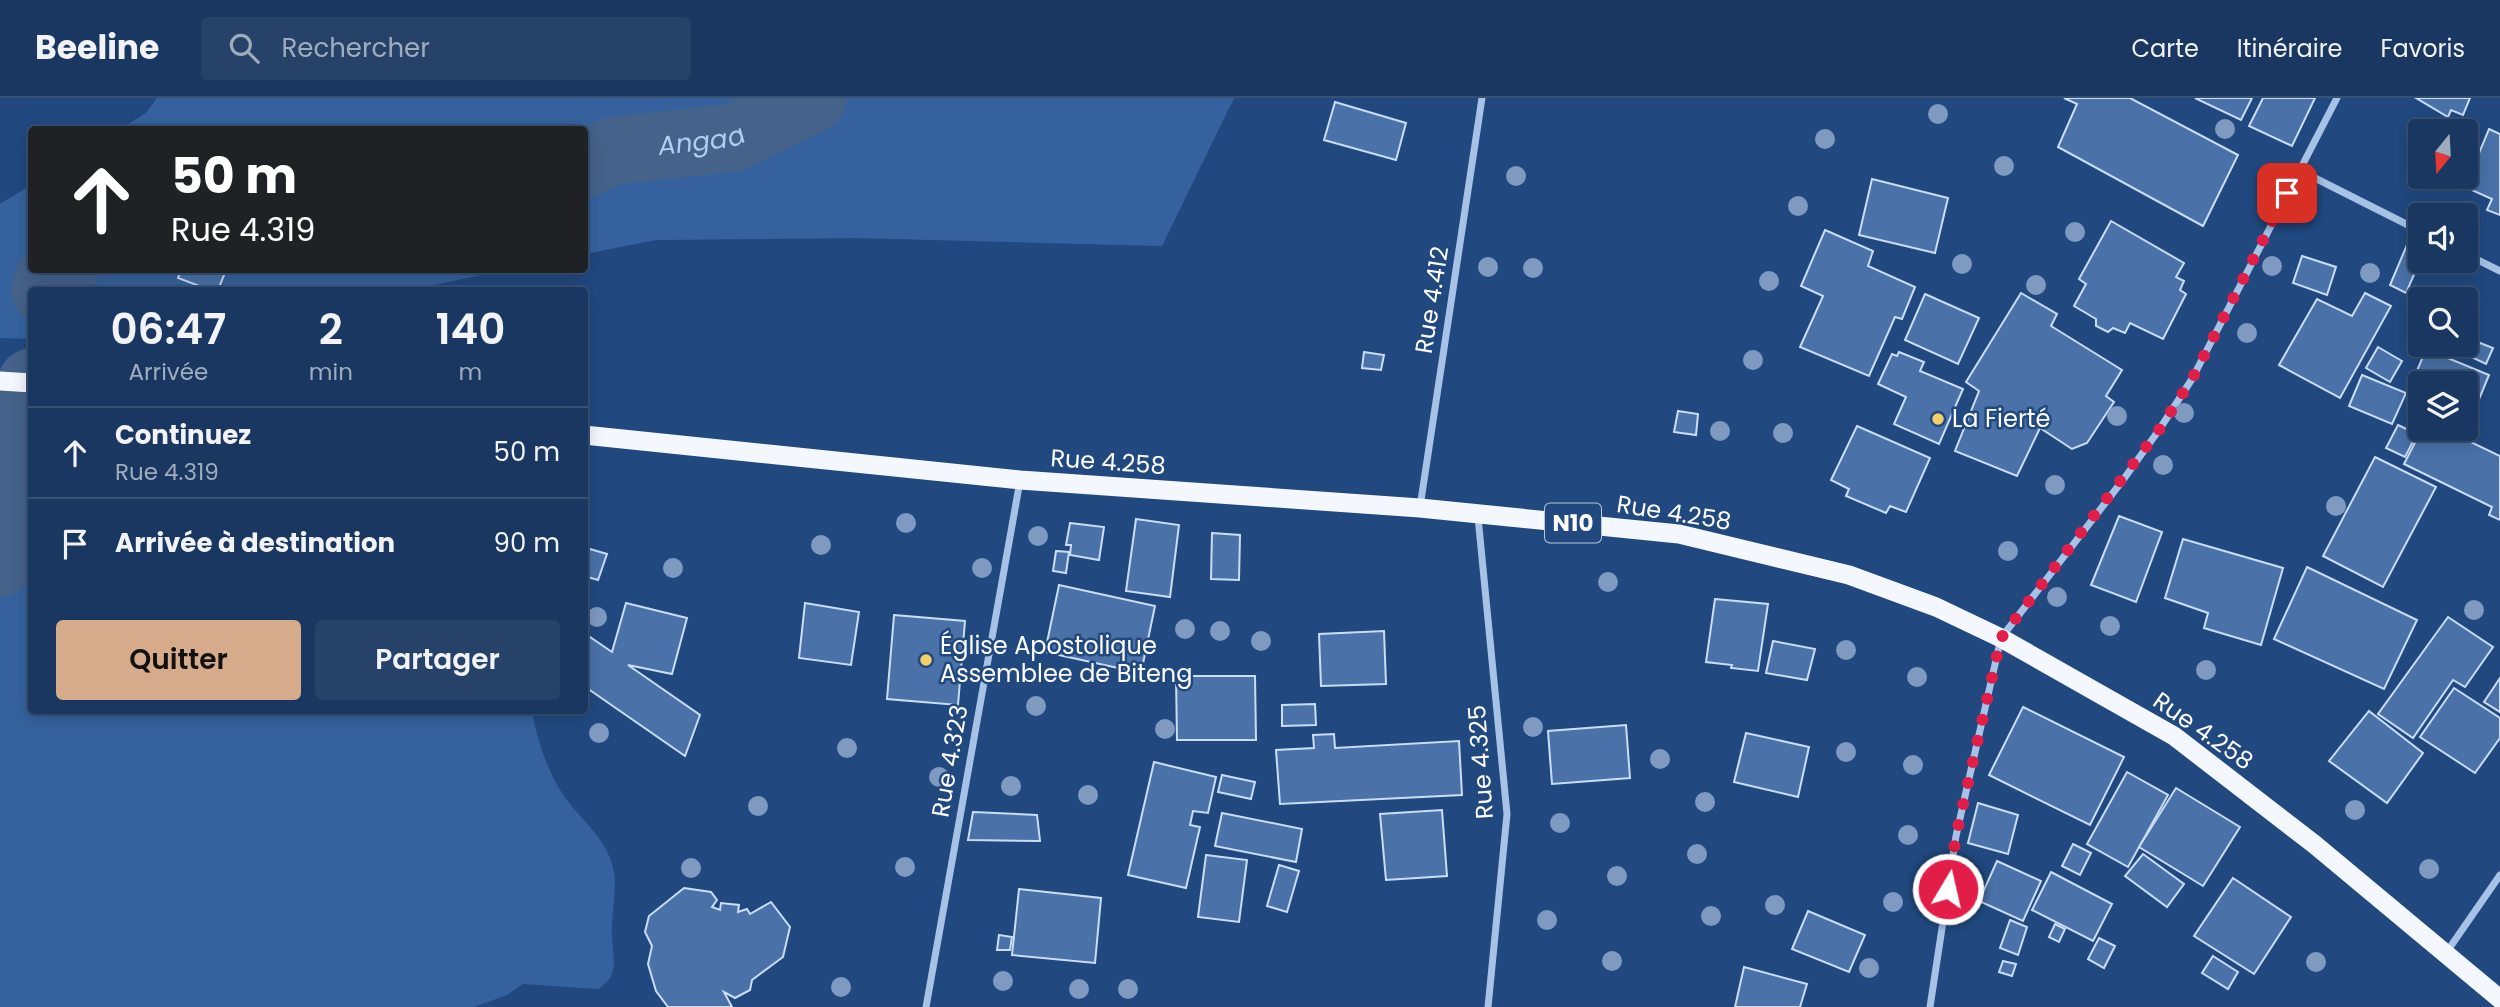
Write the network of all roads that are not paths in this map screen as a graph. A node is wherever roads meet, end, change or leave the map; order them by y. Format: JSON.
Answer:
{"nodes":[{"id":1,"x":1482,"y":98,"type":"edge"},
{"id":2,"x":2337,"y":98,"type":"edge"},
{"id":3,"x":2299,"y":170,"type":"junction"},
{"id":4,"x":2408,"y":225,"type":"edge"},
{"id":5,"x":2478,"y":260,"type":"edge"},
{"id":6,"x":2500,"y":271,"type":"edge"},
{"id":7,"x":0,"y":381,"type":"edge"},
{"id":8,"x":28,"y":383,"type":"edge"},
{"id":9,"x":588,"y":435,"type":"edge"},
{"id":10,"x":1020,"y":480,"type":"junction"},
{"id":11,"x":1420,"y":508,"type":"junction"},
{"id":12,"x":1478,"y":513,"type":"junction"},
{"id":13,"x":2001,"y":638,"type":"junction"},
{"id":14,"x":2500,"y":875,"type":"edge"},
{"id":15,"x":2446,"y":953,"type":"junction"},
{"id":16,"x":2500,"y":999,"type":"edge"},
{"id":17,"x":926,"y":1007,"type":"edge"},
{"id":18,"x":1488,"y":1007,"type":"edge"},
{"id":19,"x":1930,"y":1007,"type":"edge"}],
"edges":[{"from":1,"to":11,"type":"street","name":"Rue 4.412"},
{"from":2,"to":3,"type":"street"},
{"from":3,"to":4,"type":"street"},
{"from":3,"to":13,"type":"street"},
{"from":5,"to":6,"type":"street"},
{"from":7,"to":8,"type":"highway"},
{"from":9,"to":10,"type":"highway","name":"Rue 4.258","number":"N10"},
{"from":10,"to":11,"type":"highway","name":"Rue 4.258","number":"N10"},
{"from":10,"to":17,"type":"street","name":"Rue 4.323"},
{"from":11,"to":12,"type":"highway","name":"Rue 4.258","number":"N10"},
{"from":12,"to":13,"type":"highway","name":"Rue 4.258","number":"N10"},
{"from":12,"to":18,"type":"street","name":"Rue 4.325"},
{"from":13,"to":15,"type":"highway","name":"Rue 4.258","number":"N10"},
{"from":13,"to":19,"type":"street"},
{"from":14,"to":15,"type":"street"},
{"from":15,"to":16,"type":"highway","name":"Rue 4.258","number":"N10"}]}
